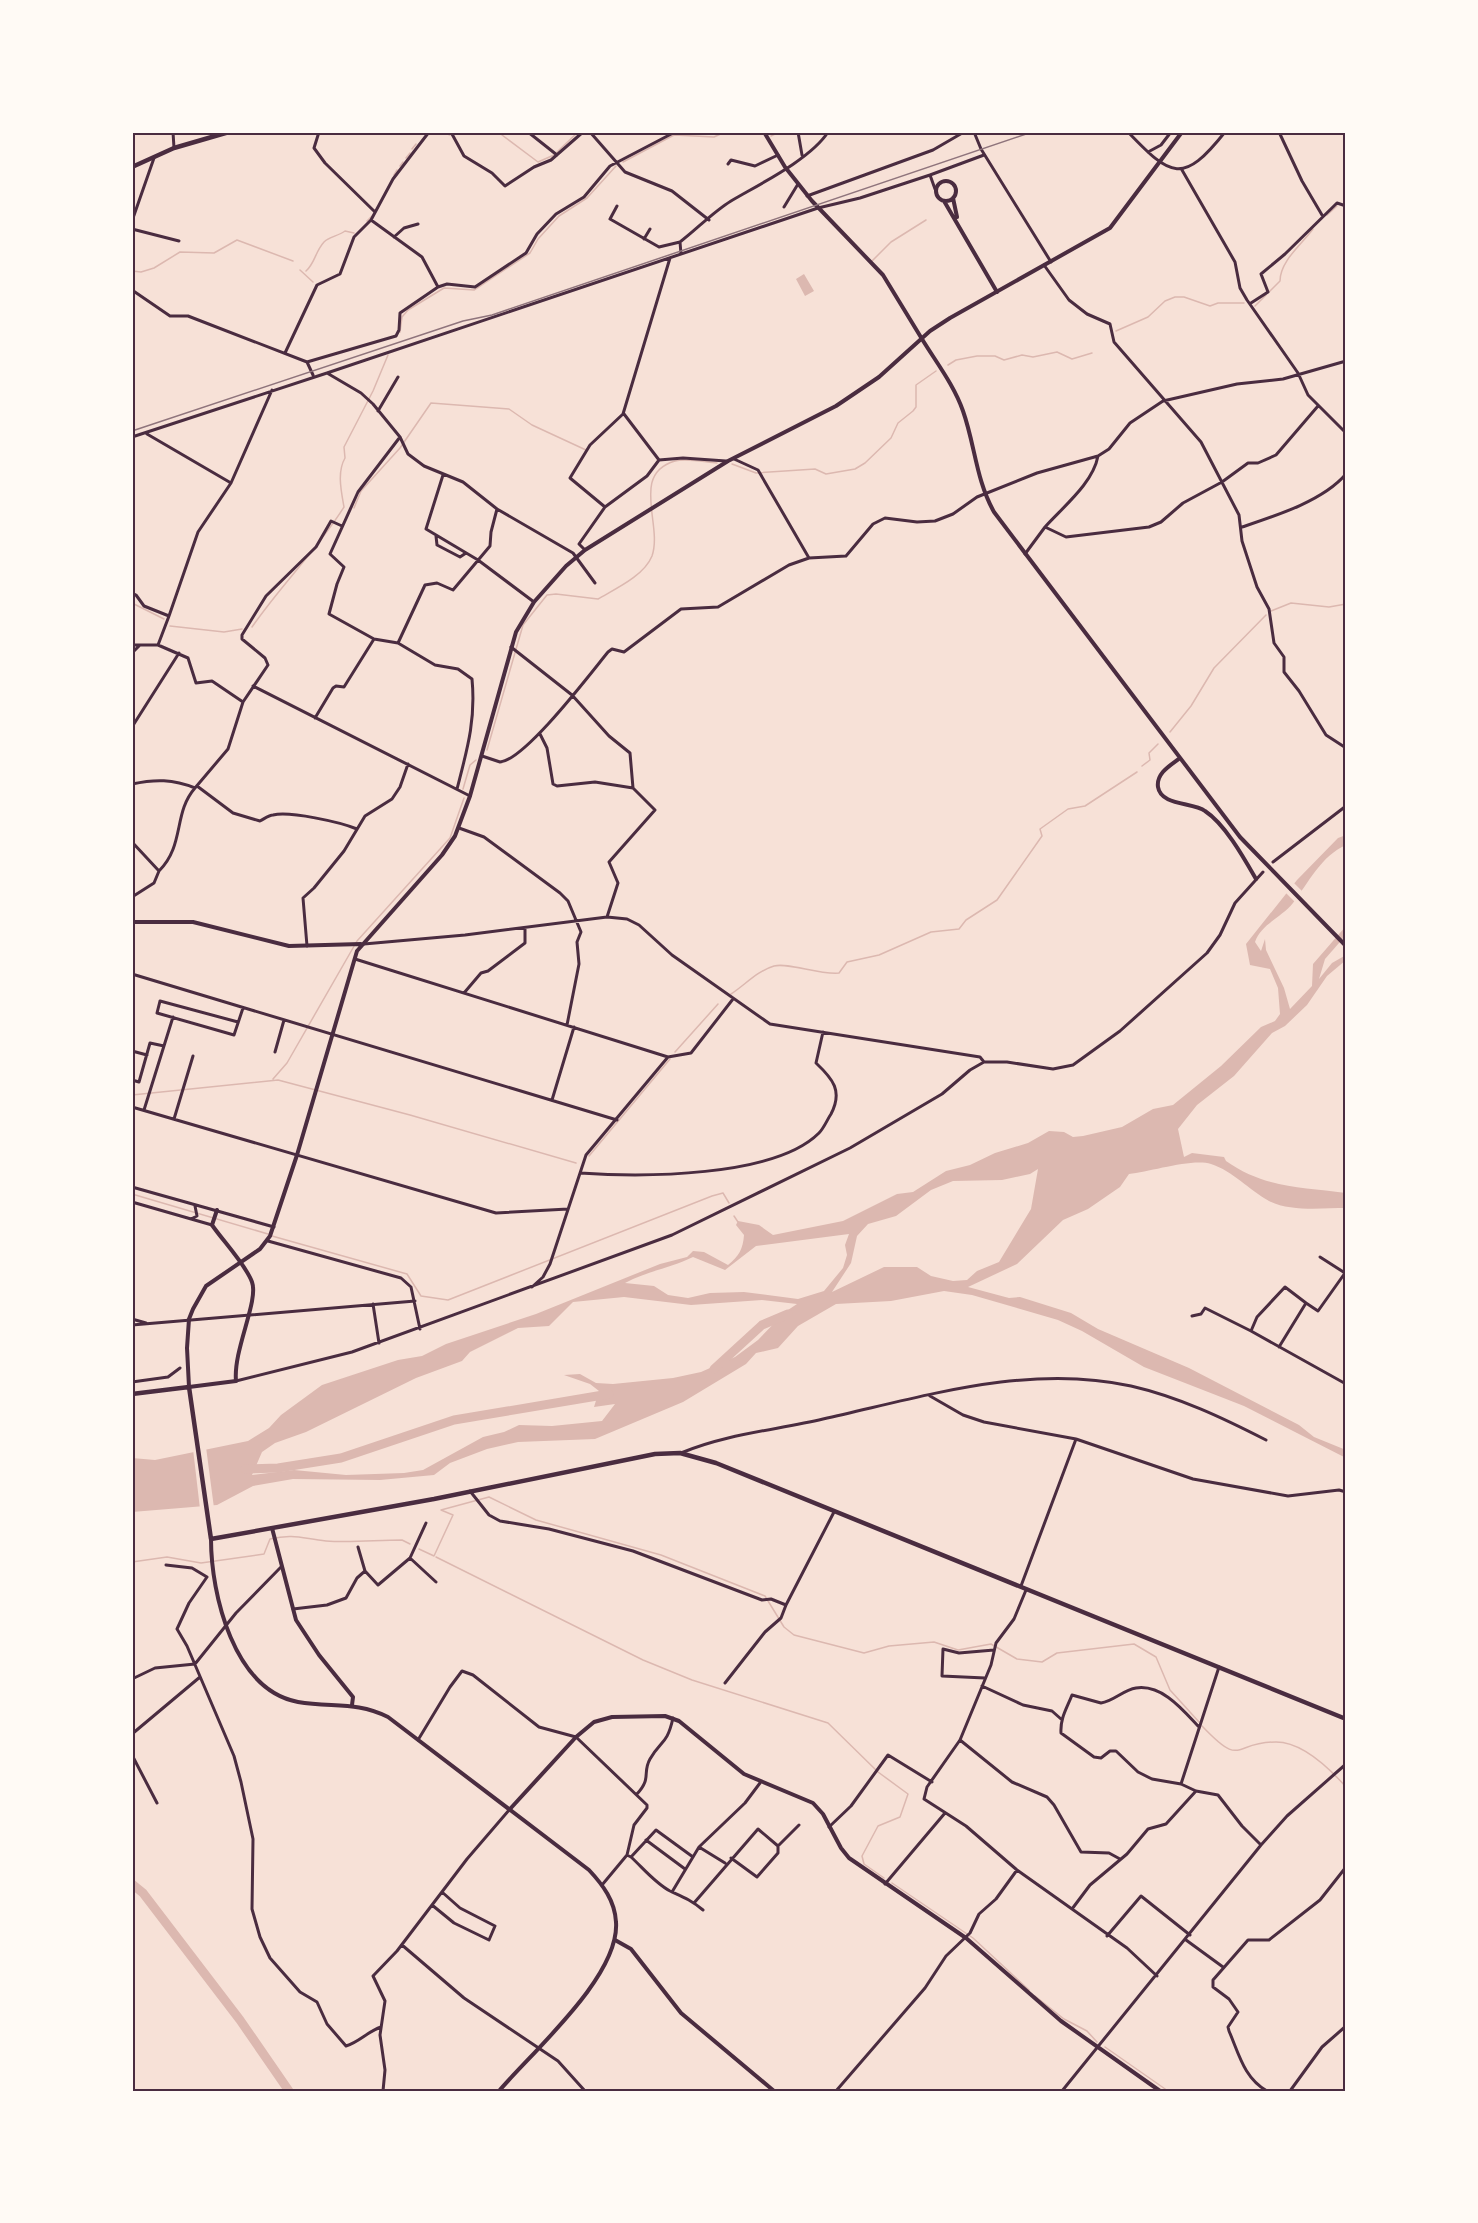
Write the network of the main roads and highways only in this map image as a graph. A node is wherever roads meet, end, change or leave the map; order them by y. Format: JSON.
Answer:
{"nodes":[{"id":1,"x":229,"y":132,"type":"edge"},
{"id":2,"x":764,"y":132,"type":"edge"},
{"id":3,"x":1182,"y":132,"type":"edge"},
{"id":4,"x":132,"y":167,"type":"edge"},
{"id":5,"x":953,"y":198,"type":"junction"},
{"id":6,"x":944,"y":201,"type":"junction"},
{"id":7,"x":960,"y":226,"type":"junction"},
{"id":8,"x":997,"y":292,"type":"junction"},
{"id":9,"x":922,"y":339,"type":"junction"},
{"id":10,"x":1180,"y":758,"type":"junction"},
{"id":11,"x":1256,"y":879,"type":"road end"},
{"id":12,"x":132,"y":922,"type":"edge"},
{"id":13,"x":360,"y":944,"type":"junction"},
{"id":14,"x":1346,"y":946,"type":"edge"},
{"id":15,"x":216,"y":1213,"type":"road end"},
{"id":16,"x":238,"y":1262,"type":"junction"},
{"id":17,"x":189,"y":1387,"type":"junction"},
{"id":18,"x":132,"y":1394,"type":"edge"},
{"id":19,"x":273,"y":1531,"type":"junction"},
{"id":20,"x":211,"y":1539,"type":"junction"},
{"id":21,"x":352,"y":1705,"type":"junction"},
{"id":22,"x":1346,"y":1719,"type":"edge"},
{"id":23,"x":510,"y":1809,"type":"junction"},
{"id":24,"x":615,"y":1940,"type":"junction"},
{"id":25,"x":499,"y":2091,"type":"edge"},
{"id":26,"x":774,"y":2091,"type":"edge"},
{"id":27,"x":1160,"y":2091,"type":"edge"}],
"edges":[{"from":1,"to":4,"type":"highway"},
{"from":2,"to":9,"type":"main road"},
{"from":3,"to":8,"type":"main road"},
{"from":5,"to":6,"type":"main road"},
{"from":5,"to":6,"type":"main road"},
{"from":5,"to":7,"type":"main road"},
{"from":6,"to":7,"type":"main road"},
{"from":7,"to":8,"type":"main road"},
{"from":8,"to":9,"type":"main road"},
{"from":9,"to":10,"type":"main road"},
{"from":9,"to":13,"type":"main road"},
{"from":10,"to":11,"type":"main road"},
{"from":10,"to":14,"type":"main road"},
{"from":12,"to":13,"type":"main road"},
{"from":13,"to":16,"type":"main road"},
{"from":15,"to":16,"type":"main road"},
{"from":16,"to":17,"type":"main road"},
{"from":16,"to":17,"type":"main road"},
{"from":17,"to":18,"type":"highway"},
{"from":17,"to":20,"type":"highway"},
{"from":19,"to":20,"type":"highway"},
{"from":19,"to":21,"type":"main road"},
{"from":19,"to":22,"type":"highway"},
{"from":20,"to":21,"type":"main road"},
{"from":21,"to":23,"type":"main road"},
{"from":23,"to":24,"type":"main road"},
{"from":23,"to":27,"type":"main road"},
{"from":24,"to":25,"type":"main road"},
{"from":24,"to":26,"type":"main road"}]}
